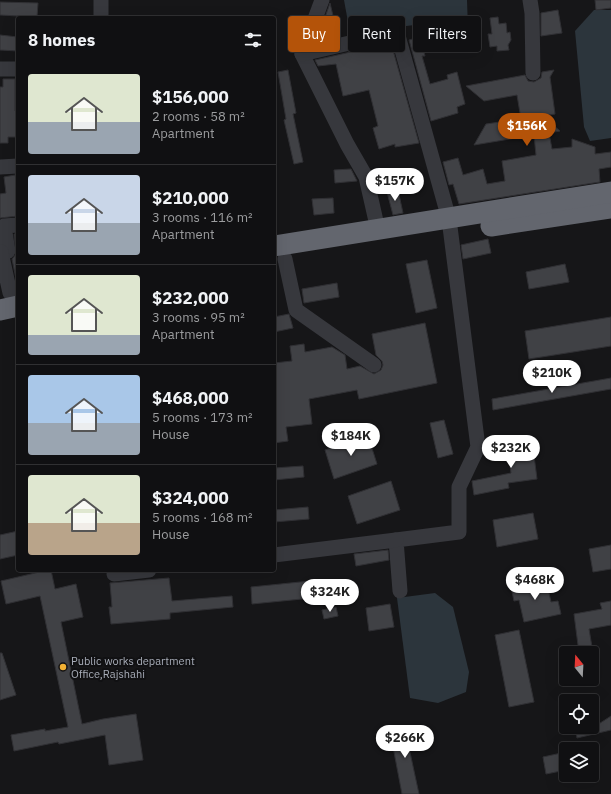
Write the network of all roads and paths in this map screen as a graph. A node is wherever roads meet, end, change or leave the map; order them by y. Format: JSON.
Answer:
{"nodes":[{"id":1,"x":101,"y":0,"type":"edge"},
{"id":2,"x":322,"y":0,"type":"edge"},
{"id":3,"x":530,"y":0,"type":"edge"},
{"id":4,"x":100,"y":16,"type":"edge"},
{"id":5,"x":302,"y":54,"type":"junction"},
{"id":6,"x":0,"y":69,"type":"edge"},
{"id":7,"x":16,"y":69,"type":"edge"},
{"id":8,"x":534,"y":73,"type":"dead end"},
{"id":9,"x":16,"y":166,"type":"edge"},
{"id":10,"x":0,"y":167,"type":"edge"},
{"id":11,"x":611,"y":192,"type":"edge"},
{"id":12,"x":611,"y":208,"type":"edge"},
{"id":13,"x":16,"y":225,"type":"edge"},
{"id":14,"x":449,"y":226,"type":"junction"},
{"id":15,"x":378,"y":230,"type":"junction"},
{"id":16,"x":7,"y":251,"type":"edge"},
{"id":17,"x":278,"y":255,"type":"edge"},
{"id":18,"x":9,"y":299,"type":"edge"},
{"id":19,"x":374,"y":365,"type":"dead end"},
{"id":20,"x":396,"y":540,"type":"junction"},
{"id":21,"x":276,"y":555,"type":"edge"},
{"id":22,"x":132,"y":572,"type":"edge"},
{"id":23,"x":114,"y":574,"type":"dead end"},
{"id":24,"x":400,"y":591,"type":"dead end"}],
"edges":[{"from":1,"to":4,"type":"street"},
{"from":2,"to":5,"type":"street"},
{"from":3,"to":8,"type":"street"},
{"from":5,"to":14,"type":"street"},
{"from":5,"to":15,"type":"street"},
{"from":6,"to":7,"type":"street"},
{"from":9,"to":10,"type":"street"},
{"from":11,"to":14,"type":"highway"},
{"from":12,"to":14,"type":"highway"},
{"from":13,"to":16,"type":"street"},
{"from":14,"to":15,"type":"highway"},
{"from":14,"to":17,"type":"highway"},
{"from":14,"to":20,"type":"street"},
{"from":15,"to":17,"type":"highway"},
{"from":16,"to":18,"type":"street"},
{"from":17,"to":19,"type":"street"},
{"from":20,"to":21,"type":"street"},
{"from":20,"to":24,"type":"street"},
{"from":22,"to":23,"type":"street"}]}
